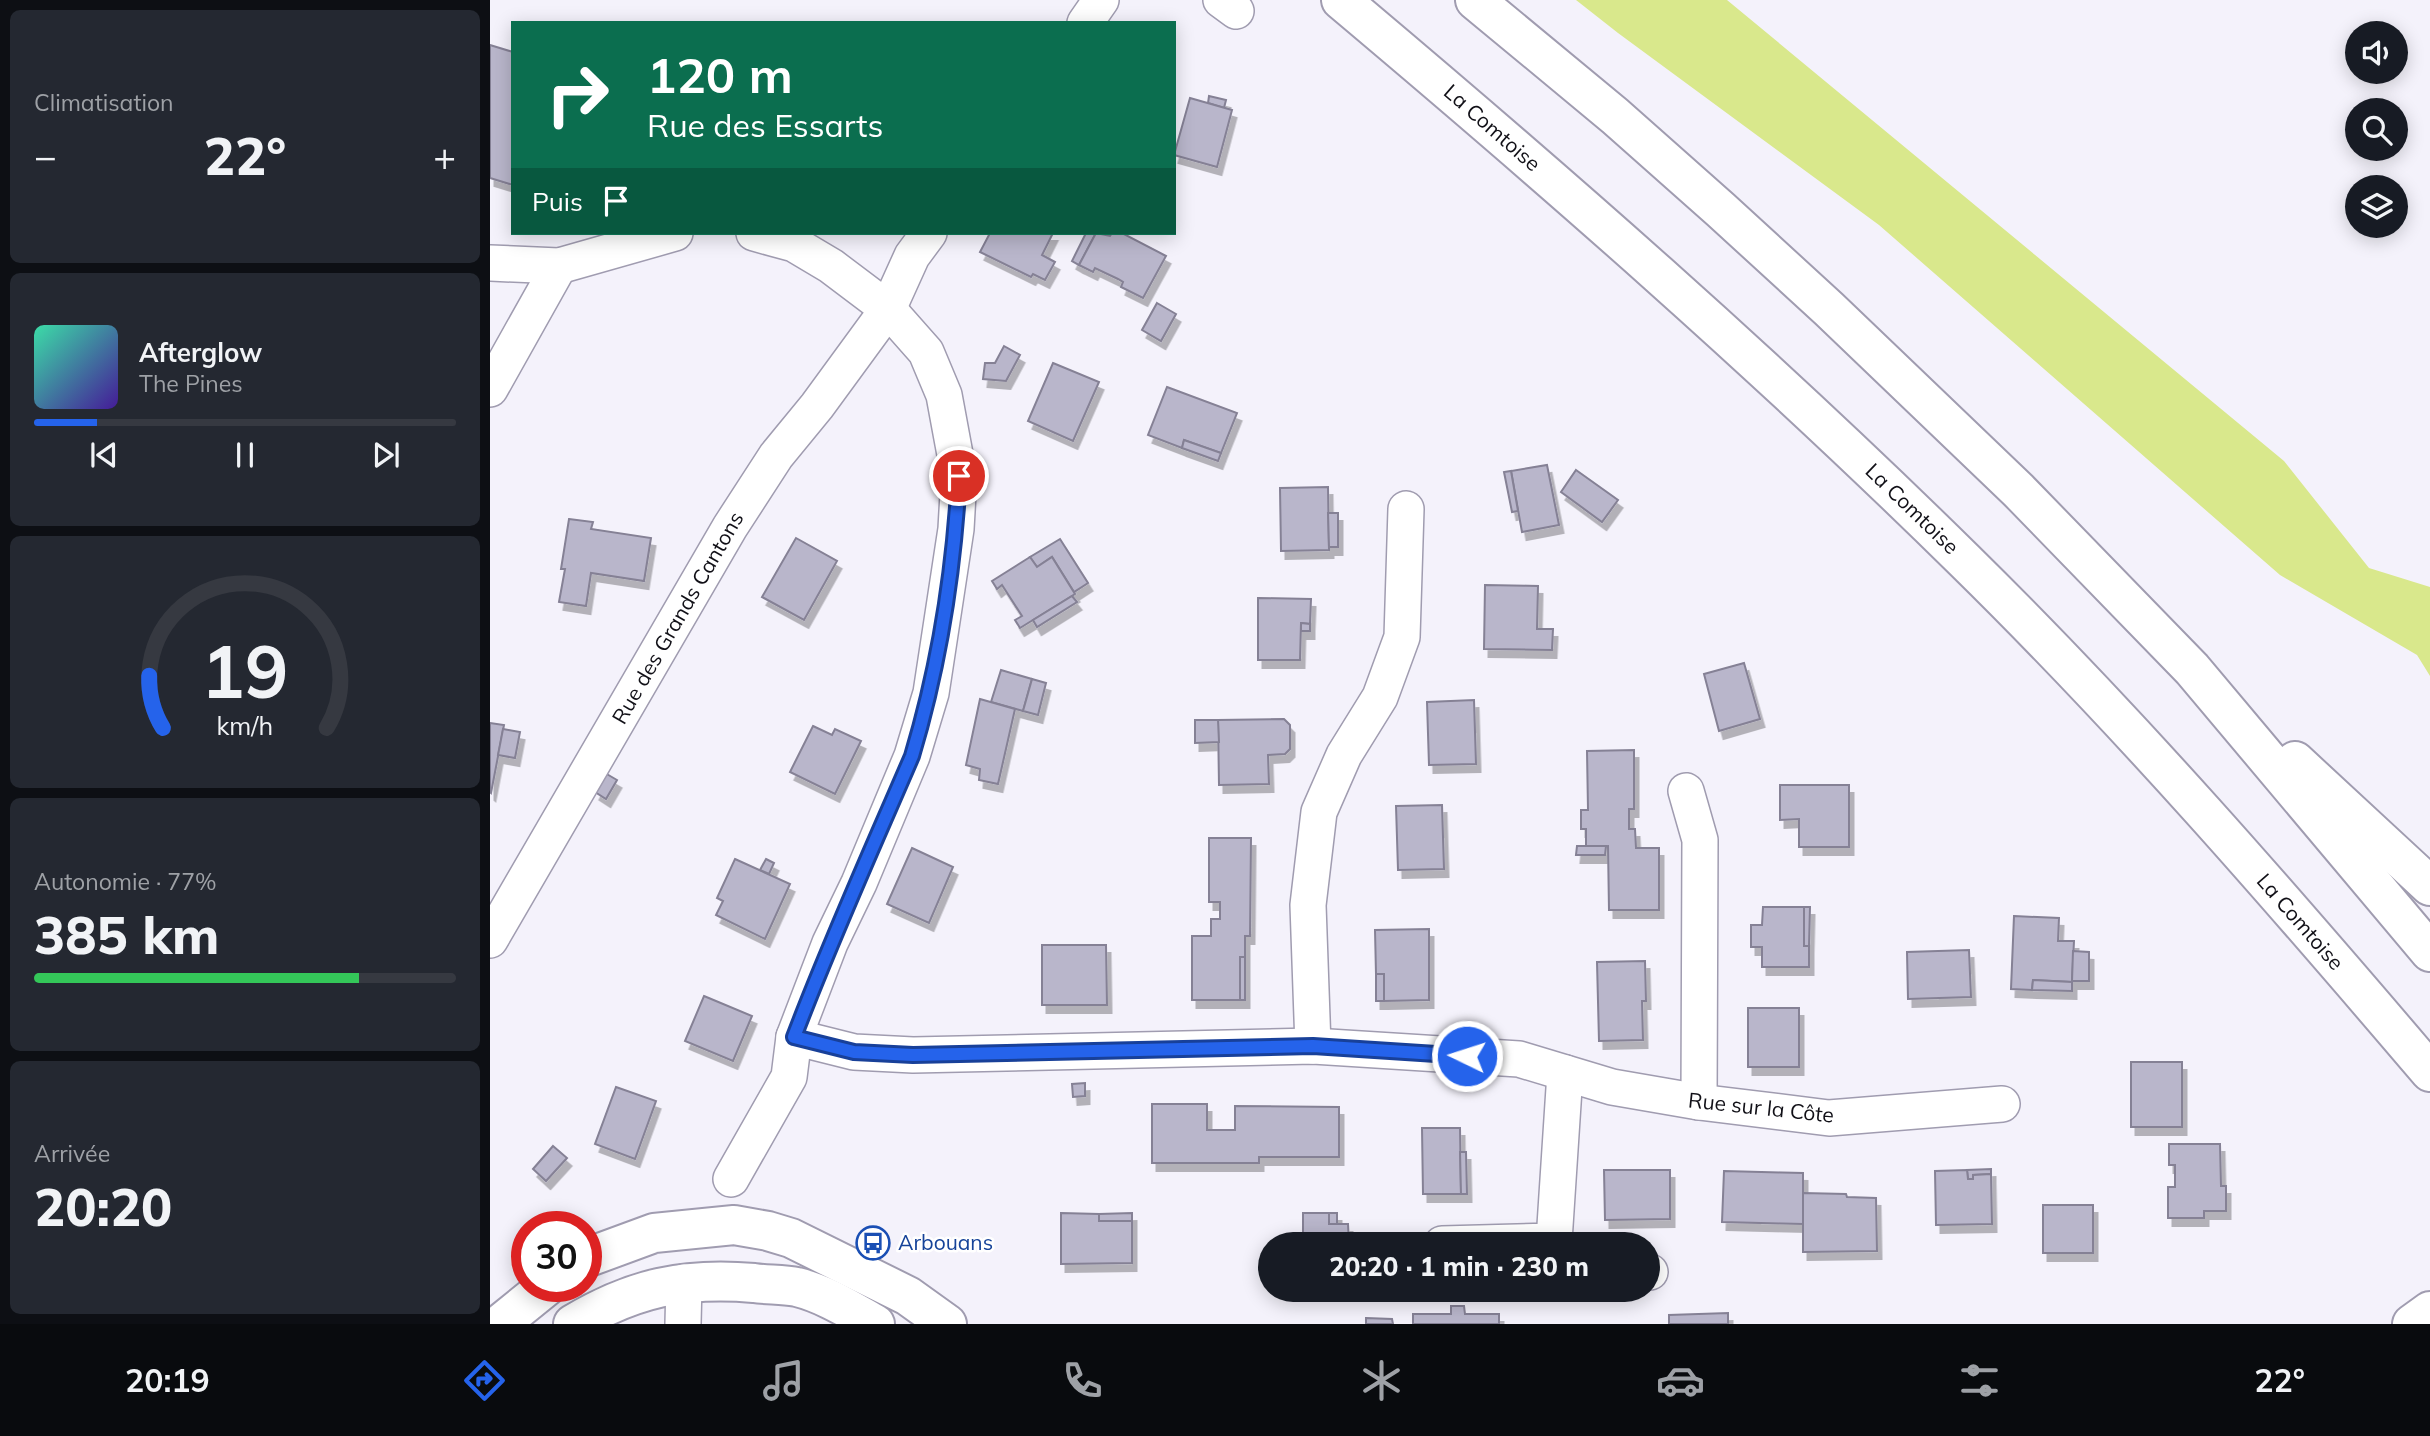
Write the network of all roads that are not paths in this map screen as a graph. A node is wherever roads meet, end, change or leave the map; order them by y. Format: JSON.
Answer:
{"nodes":[{"id":1,"x":1101,"y":0,"type":"edge"},
{"id":2,"x":1341,"y":0,"type":"edge"},
{"id":3,"x":1475,"y":0,"type":"edge"},
{"id":4,"x":1086,"y":21,"type":"edge"},
{"id":5,"x":668,"y":235,"type":"edge"},
{"id":6,"x":761,"y":235,"type":"edge"},
{"id":7,"x":928,"y":235,"type":"edge"},
{"id":8,"x":490,"y":263,"type":"edge"},
{"id":9,"x":559,"y":266,"type":"junction"},
{"id":10,"x":888,"y":309,"type":"junction"},
{"id":11,"x":490,"y":341,"type":"edge"},
{"id":12,"x":491,"y":386,"type":"edge"},
{"id":13,"x":1406,"y":509,"type":"dead end"},
{"id":14,"x":2192,"y":668,"type":"junction"},
{"id":15,"x":1686,"y":791,"type":"dead end"},
{"id":16,"x":2430,"y":886,"type":"edge"},
{"id":17,"x":490,"y":940,"type":"edge"},
{"id":18,"x":2430,"y":952,"type":"edge"},
{"id":19,"x":794,"y":1037,"type":"junction"},
{"id":20,"x":1313,"y":1046,"type":"junction"},
{"id":21,"x":2430,"y":1072,"type":"edge"},
{"id":22,"x":1565,"y":1073,"type":"junction"},
{"id":23,"x":1699,"y":1102,"type":"junction"},
{"id":24,"x":2002,"y":1104,"type":"dead end"},
{"id":25,"x":732,"y":1179,"type":"dead end"},
{"id":26,"x":1556,"y":1232,"type":"edge"},
{"id":27,"x":602,"y":1252,"type":"edge"},
{"id":28,"x":684,"y":1282,"type":"junction"},
{"id":29,"x":527,"y":1302,"type":"edge"},
{"id":30,"x":2430,"y":1311,"type":"edge"},
{"id":31,"x":500,"y":1324,"type":"edge"},
{"id":32,"x":573,"y":1324,"type":"edge"},
{"id":33,"x":683,"y":1324,"type":"edge"},
{"id":34,"x":875,"y":1324,"type":"edge"},
{"id":35,"x":947,"y":1324,"type":"edge"},
{"id":36,"x":2412,"y":1324,"type":"edge"}],
"edges":[{"from":1,"to":4,"type":"street"},
{"from":2,"to":21,"type":"main road","name":"La Comtoise"},
{"from":3,"to":14,"type":"main road"},
{"from":5,"to":9,"type":"street"},
{"from":6,"to":10,"type":"street"},
{"from":7,"to":10,"type":"street","name":"Rue des Grands Cantons"},
{"from":8,"to":9,"type":"street"},
{"from":9,"to":12,"type":"street"},
{"from":10,"to":17,"type":"street","name":"Rue des Grands Cantons"},
{"from":10,"to":19,"type":"street"},
{"from":11,"to":12,"type":"street"},
{"from":13,"to":20,"type":"street"},
{"from":14,"to":16,"type":"main road"},
{"from":14,"to":18,"type":"main road"},
{"from":15,"to":23,"type":"street"},
{"from":19,"to":20,"type":"street","name":"Rue sur la Côte"},
{"from":19,"to":25,"type":"street"},
{"from":20,"to":22,"type":"street","name":"Rue sur la Côte"},
{"from":22,"to":23,"type":"street","name":"Rue sur la Côte"},
{"from":22,"to":26,"type":"street"},
{"from":23,"to":24,"type":"street","name":"Rue sur la Côte"},
{"from":27,"to":35,"type":"main road"},
{"from":28,"to":32,"type":"main road"},
{"from":28,"to":33,"type":"street"},
{"from":28,"to":34,"type":"main road"},
{"from":29,"to":31,"type":"main road"},
{"from":30,"to":36,"type":"main road"}]}
